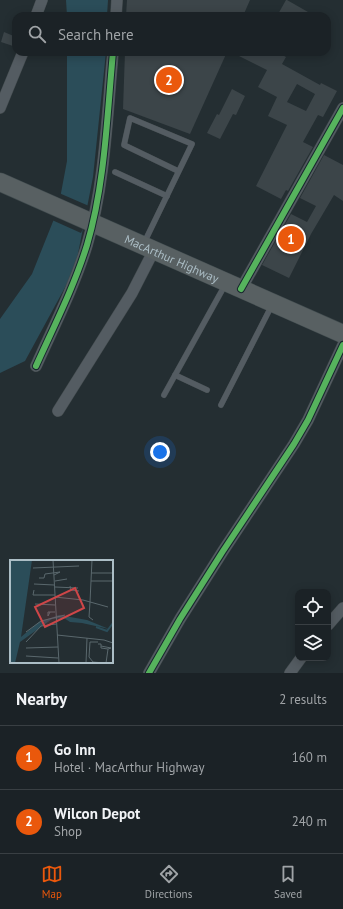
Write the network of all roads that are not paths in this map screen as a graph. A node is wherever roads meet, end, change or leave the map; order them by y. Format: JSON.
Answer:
{"nodes":[{"id":1,"x":42,"y":0,"type":"edge"},
{"id":2,"x":117,"y":0,"type":"edge"},
{"id":3,"x":38,"y":12,"type":"edge"},
{"id":4,"x":116,"y":12,"type":"edge"},
{"id":5,"x":21,"y":56,"type":"edge"},
{"id":6,"x":113,"y":56,"type":"edge"},
{"id":7,"x":0,"y":108,"type":"edge"},
{"id":8,"x":343,"y":108,"type":"edge"},
{"id":9,"x":178,"y":171,"type":"junction"},
{"id":10,"x":115,"y":172,"type":"dead end"},
{"id":11,"x":0,"y":182,"type":"edge"},
{"id":12,"x":166,"y":196,"type":"junction"},
{"id":13,"x":90,"y":221,"type":"junction"},
{"id":14,"x":148,"y":248,"type":"junction"},
{"id":15,"x":234,"y":286,"type":"junction"},
{"id":16,"x":273,"y":303,"type":"junction"},
{"id":17,"x":343,"y":334,"type":"edge"},
{"id":18,"x":343,"y":345,"type":"edge"},
{"id":19,"x":36,"y":366,"type":"dead end"},
{"id":20,"x":175,"y":375,"type":"junction"},
{"id":21,"x":207,"y":390,"type":"dead end"},
{"id":22,"x":164,"y":395,"type":"dead end"},
{"id":23,"x":221,"y":405,"type":"dead end"},
{"id":24,"x":58,"y":411,"type":"dead end"},
{"id":25,"x":343,"y":608,"type":"edge"},
{"id":26,"x":331,"y":622,"type":"edge"},
{"id":27,"x":299,"y":661,"type":"edge"},
{"id":28,"x":149,"y":673,"type":"edge"},
{"id":29,"x":290,"y":673,"type":"edge"}],
"edges":[{"from":1,"to":3,"type":"street"},
{"from":2,"to":4,"type":"street"},
{"from":5,"to":7,"type":"street"},
{"from":6,"to":13,"type":"street"},
{"from":8,"to":15,"type":"street"},
{"from":9,"to":9,"type":"lane"},
{"from":9,"to":12,"type":"lane"},
{"from":10,"to":12,"type":"lane"},
{"from":11,"to":13,"type":"highway","name":"MacArthur Highway"},
{"from":12,"to":14,"type":"lane"},
{"from":13,"to":14,"type":"highway","name":"MacArthur Highway"},
{"from":13,"to":19,"type":"street"},
{"from":14,"to":15,"type":"highway","name":"MacArthur Highway"},
{"from":14,"to":24,"type":"street"},
{"from":15,"to":16,"type":"highway","name":"MacArthur Highway"},
{"from":15,"to":20,"type":"lane"},
{"from":16,"to":17,"type":"highway","name":"MacArthur Highway"},
{"from":16,"to":23,"type":"lane"},
{"from":18,"to":28,"type":"street"},
{"from":20,"to":21,"type":"lane"},
{"from":20,"to":22,"type":"lane"},
{"from":25,"to":26,"type":"street"},
{"from":27,"to":29,"type":"street"}]}
